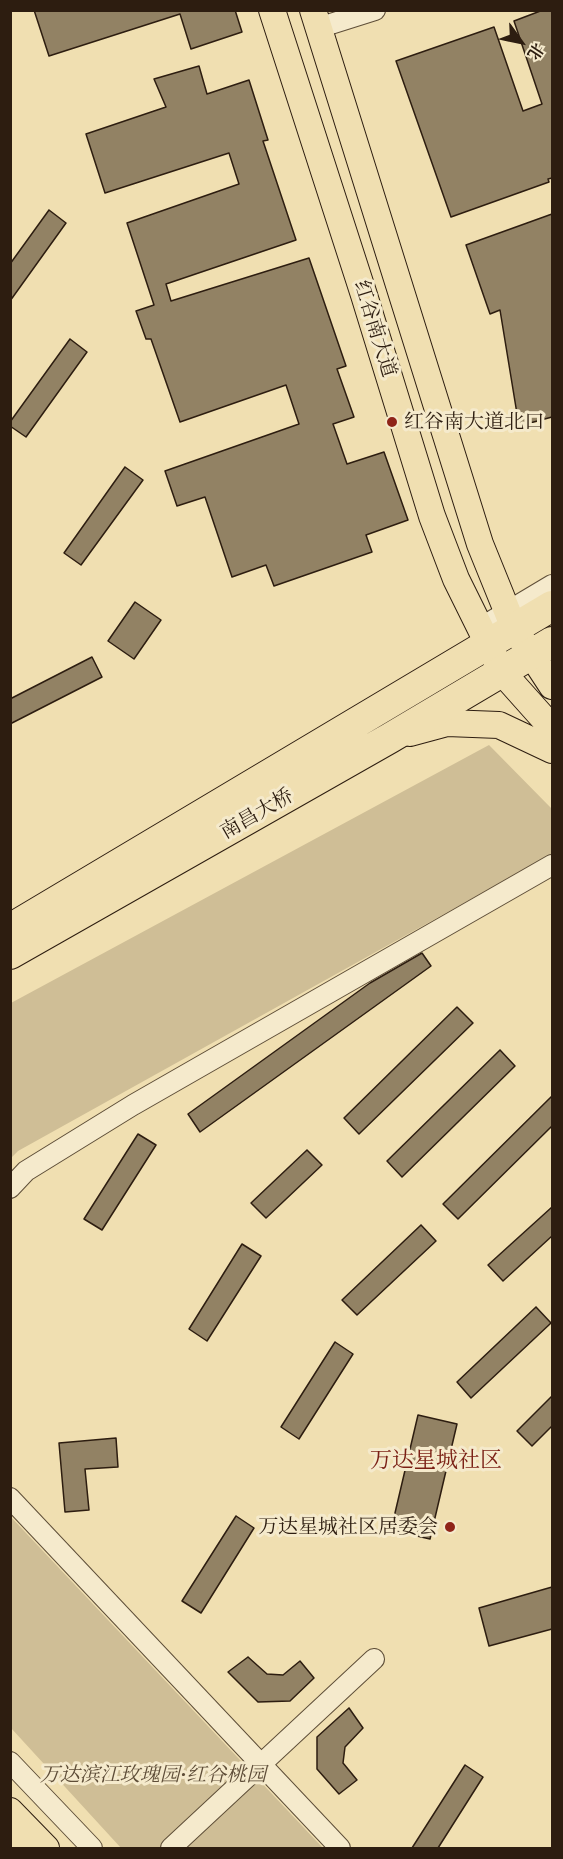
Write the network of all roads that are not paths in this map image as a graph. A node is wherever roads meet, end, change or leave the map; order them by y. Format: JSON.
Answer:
{"nodes":[{"id":1,"x":272,"y":10,"type":"edge"},
{"id":2,"x":375,"y":10,"type":"edge"},
{"id":3,"x":316,"y":19,"type":"edge"},
{"id":4,"x":552,"y":585,"type":"edge"},
{"id":5,"x":552,"y":606,"type":"edge"},
{"id":6,"x":510,"y":620,"type":"junction"},
{"id":7,"x":483,"y":636,"type":"junction"},
{"id":8,"x":541,"y":648,"type":"edge"},
{"id":9,"x":502,"y":672,"type":"junction"},
{"id":10,"x":552,"y":686,"type":"edge"},
{"id":11,"x":499,"y":725,"type":"junction"},
{"id":12,"x":552,"y":728,"type":"edge"},
{"id":13,"x":390,"y":738,"type":"junction"},
{"id":14,"x":552,"y":750,"type":"edge"},
{"id":15,"x":552,"y":763,"type":"edge"},
{"id":16,"x":552,"y":866,"type":"edge"},
{"id":17,"x":10,"y":929,"type":"edge"},
{"id":18,"x":10,"y":954,"type":"edge"},
{"id":19,"x":10,"y":1188,"type":"edge"},
{"id":20,"x":10,"y":1498,"type":"edge"},
{"id":21,"x":374,"y":1659,"type":"dead end"},
{"id":22,"x":10,"y":1762,"type":"edge"},
{"id":23,"x":261,"y":1765,"type":"junction"},
{"id":24,"x":10,"y":1811,"type":"edge"},
{"id":25,"x":10,"y":1843,"type":"edge"},
{"id":26,"x":15,"y":1848,"type":"edge"},
{"id":27,"x":46,"y":1848,"type":"edge"},
{"id":28,"x":92,"y":1848,"type":"edge"},
{"id":29,"x":171,"y":1848,"type":"edge"},
{"id":30,"x":340,"y":1848,"type":"edge"}],
"edges":[{"from":1,"to":7,"type":"main road","name":"红谷南大道"},
{"from":2,"to":3,"type":"street"},
{"from":3,"to":6,"type":"main road","name":"红谷南大道"},
{"from":4,"to":6,"type":"street"},
{"from":5,"to":6,"type":"highway","name":"南昌大桥"},
{"from":6,"to":7,"type":"highway","name":"南昌大桥"},
{"from":6,"to":8,"type":"main road","name":"红谷南大道"},
{"from":7,"to":9,"type":"main road","name":"红谷南大道"},
{"from":7,"to":17,"type":"highway","name":"南昌大桥"},
{"from":8,"to":9,"type":"highway","name":"南昌大桥"},
{"from":8,"to":10,"type":"main road","name":"红谷南大道"},
{"from":9,"to":12,"type":"main road","name":"红谷南大道"},
{"from":9,"to":13,"type":"highway","name":"南昌大桥"},
{"from":11,"to":13,"type":"main road"},
{"from":11,"to":14,"type":"main road"},
{"from":11,"to":15,"type":"street"},
{"from":13,"to":18,"type":"highway","name":"南昌大桥"},
{"from":16,"to":19,"type":"street"},
{"from":20,"to":23,"type":"street"},
{"from":21,"to":23,"type":"street"},
{"from":22,"to":28,"type":"street"},
{"from":23,"to":29,"type":"street"},
{"from":23,"to":30,"type":"street"},
{"from":24,"to":27,"type":"main road"},
{"from":25,"to":26,"type":"main road"}]}
